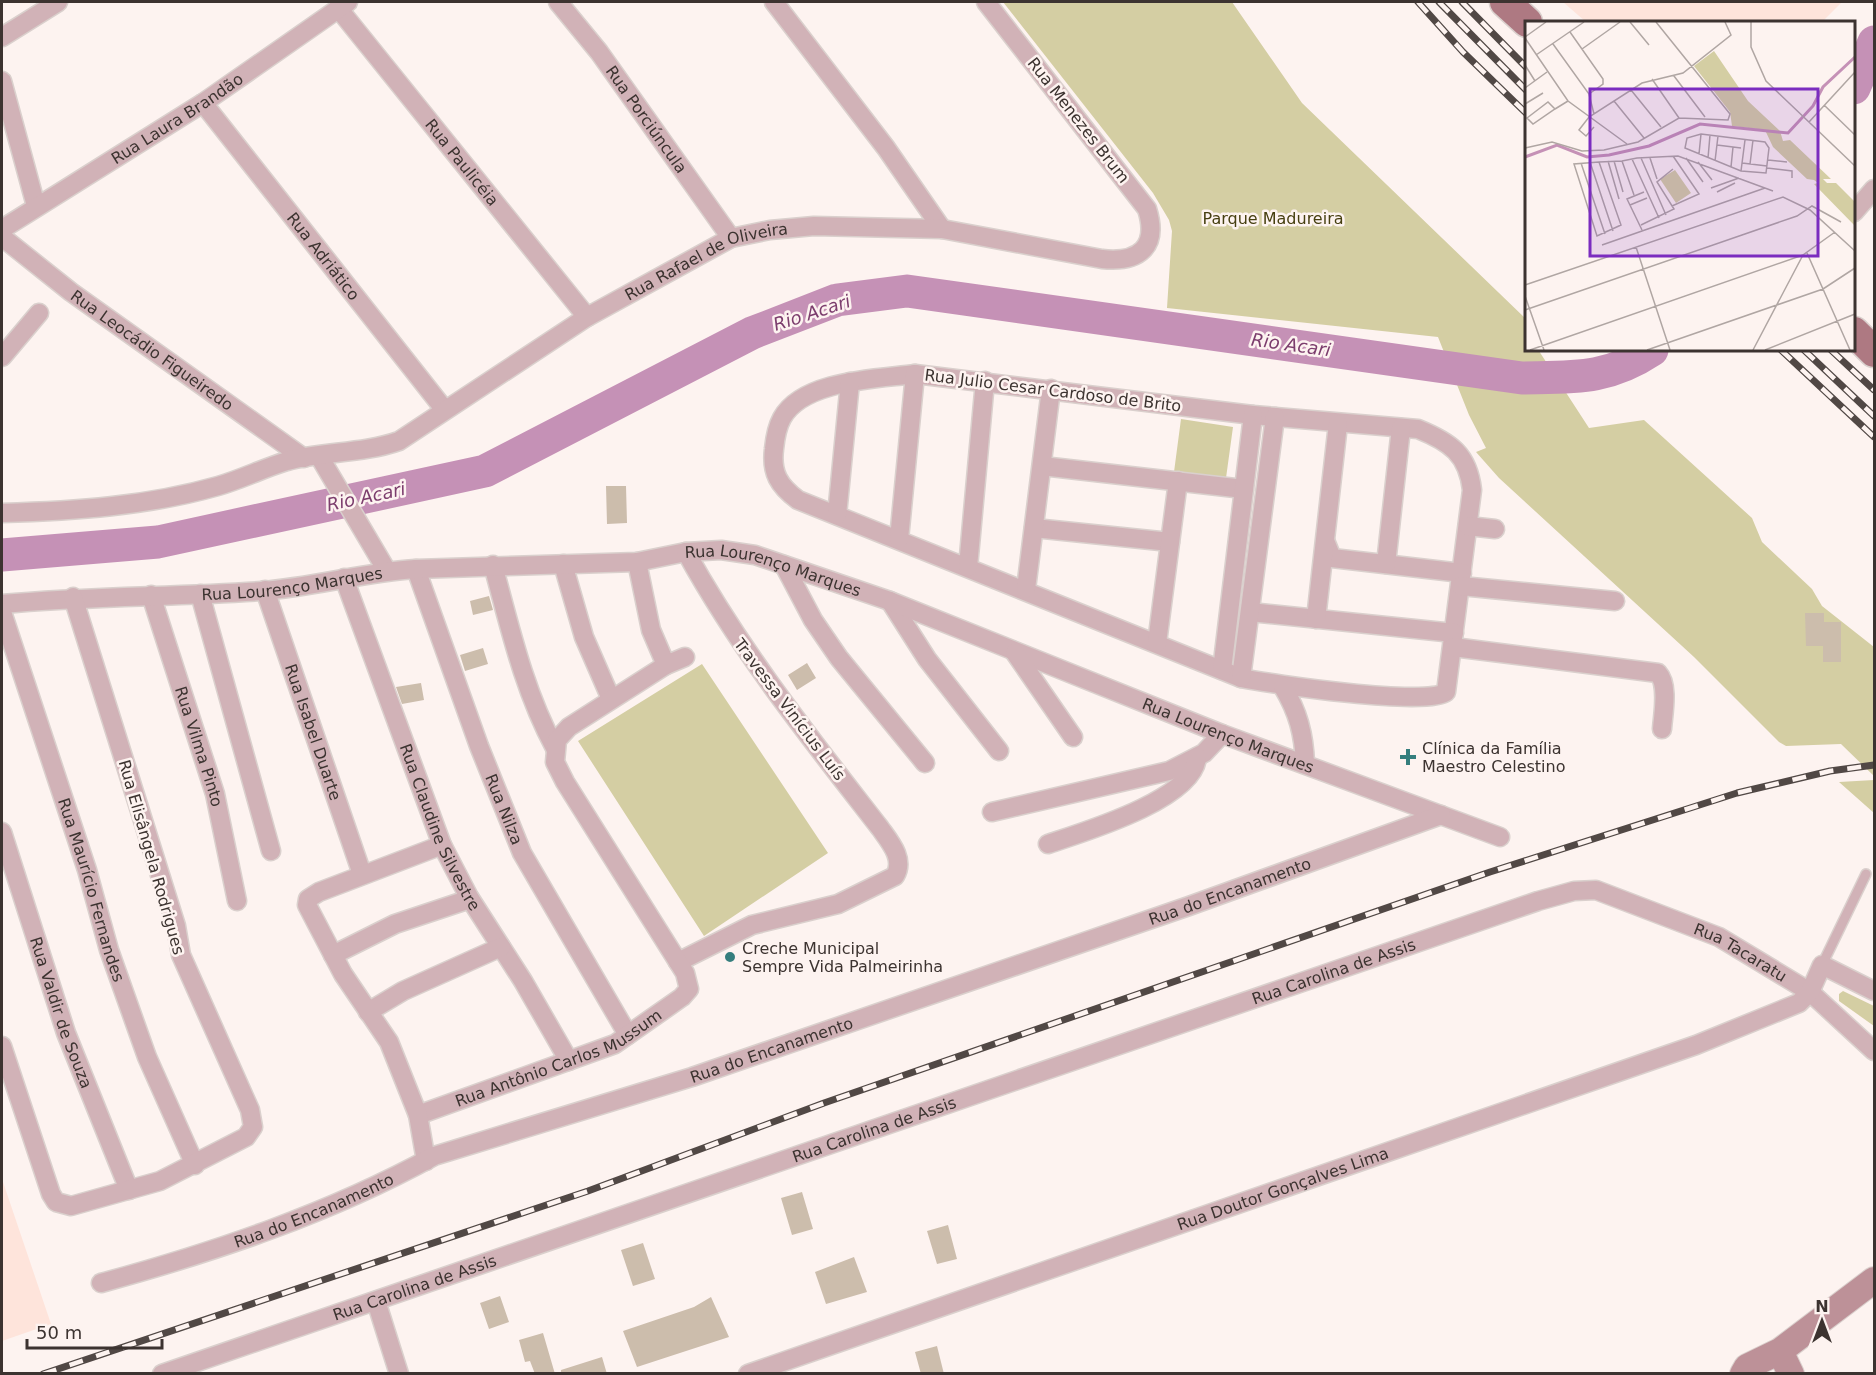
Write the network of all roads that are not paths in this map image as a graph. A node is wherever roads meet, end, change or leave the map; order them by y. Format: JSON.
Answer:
{"nodes":[{"id":1,"x":58,"y":2,"type":"edge"},
{"id":2,"x":558,"y":2,"type":"edge"},
{"id":3,"x":774,"y":2,"type":"edge"},
{"id":4,"x":987,"y":2,"type":"edge"},
{"id":5,"x":1505,"y":2,"type":"edge"},
{"id":6,"x":343,"y":5,"type":"edge"},
{"id":7,"x":1526,"y":21,"type":"edge"},
{"id":8,"x":2,"y":37,"type":"edge"},
{"id":9,"x":2,"y":81,"type":"edge"},
{"id":10,"x":203,"y":103,"type":"junction"},
{"id":11,"x":1875,"y":189,"type":"edge"},
{"id":12,"x":36,"y":206,"type":"junction"},
{"id":13,"x":1855,"y":211,"type":"edge"},
{"id":14,"x":2,"y":229,"type":"edge"},
{"id":15,"x":942,"y":229,"type":"junction"},
{"id":16,"x":2,"y":237,"type":"edge"},
{"id":17,"x":731,"y":238,"type":"junction"},
{"id":18,"x":1146,"y":246,"type":"joint"},
{"id":19,"x":39,"y":313,"type":"dead end"},
{"id":20,"x":587,"y":317,"type":"junction"},
{"id":21,"x":1855,"y":333,"type":"edge"},
{"id":22,"x":1875,"y":352,"type":"edge"},
{"id":23,"x":2,"y":357,"type":"edge"},
{"id":24,"x":915,"y":374,"type":"junction"},
{"id":25,"x":985,"y":381,"type":"junction"},
{"id":26,"x":850,"y":382,"type":"junction"},
{"id":27,"x":1051,"y":389,"type":"junction"},
{"id":28,"x":444,"y":409,"type":"junction"},
{"id":29,"x":1253,"y":415,"type":"junction"},
{"id":30,"x":1275,"y":417,"type":"junction"},
{"id":31,"x":1338,"y":424,"type":"junction"},
{"id":32,"x":1401,"y":428,"type":"junction"},
{"id":33,"x":312,"y":457,"type":"junction"},
{"id":34,"x":1042,"y":466,"type":"junction"},
{"id":35,"x":1178,"y":481,"type":"junction"},
{"id":36,"x":1244,"y":489,"type":"junction"},
{"id":37,"x":2,"y":513,"type":"edge"},
{"id":38,"x":837,"y":515,"type":"junction"},
{"id":39,"x":1468,"y":526,"type":"junction"},
{"id":40,"x":1034,"y":528,"type":"junction"},
{"id":41,"x":1495,"y":529,"type":"dead end"},
{"id":42,"x":899,"y":539,"type":"junction"},
{"id":43,"x":1170,"y":542,"type":"junction"},
{"id":44,"x":1327,"y":546,"type":"junction"},
{"id":45,"x":686,"y":552,"type":"junction"},
{"id":46,"x":637,"y":562,"type":"junction"},
{"id":47,"x":563,"y":564,"type":"junction"},
{"id":48,"x":1386,"y":564,"type":"junction"},
{"id":49,"x":493,"y":565,"type":"junction"},
{"id":50,"x":784,"y":565,"type":"junction"},
{"id":51,"x":968,"y":567,"type":"junction"},
{"id":52,"x":416,"y":569,"type":"junction"},
{"id":53,"x":387,"y":571,"type":"junction"},
{"id":54,"x":344,"y":578,"type":"junction"},
{"id":55,"x":1462,"y":579,"type":"junction"},
{"id":56,"x":1026,"y":589,"type":"junction"},
{"id":57,"x":265,"y":590,"type":"junction"},
{"id":58,"x":200,"y":594,"type":"junction"},
{"id":59,"x":152,"y":596,"type":"junction"},
{"id":60,"x":73,"y":597,"type":"junction"},
{"id":61,"x":890,"y":602,"type":"junction"},
{"id":62,"x":1615,"y":602,"type":"dead end"},
{"id":63,"x":2,"y":604,"type":"edge"},
{"id":64,"x":2,"y":612,"type":"edge"},
{"id":65,"x":1250,"y":612,"type":"junction"},
{"id":66,"x":1316,"y":619,"type":"junction"},
{"id":67,"x":1454,"y":640,"type":"junction"},
{"id":68,"x":1157,"y":643,"type":"junction"},
{"id":69,"x":1015,"y":653,"type":"junction"},
{"id":70,"x":685,"y":657,"type":"dead end"},
{"id":71,"x":666,"y":665,"type":"junction"},
{"id":72,"x":1222,"y":670,"type":"junction"},
{"id":73,"x":1241,"y":678,"type":"junction"},
{"id":74,"x":1283,"y":687,"type":"junction"},
{"id":75,"x":611,"y":699,"type":"junction"},
{"id":76,"x":1662,"y":729,"type":"dead end"},
{"id":77,"x":1222,"y":734,"type":"junction"},
{"id":78,"x":1073,"y":737,"type":"dead end"},
{"id":79,"x":555,"y":748,"type":"junction"},
{"id":80,"x":999,"y":751,"type":"dead end"},
{"id":81,"x":1197,"y":757,"type":"junction"},
{"id":82,"x":926,"y":763,"type":"dead end"},
{"id":83,"x":1305,"y":764,"type":"junction"},
{"id":84,"x":992,"y":812,"type":"dead end"},
{"id":85,"x":1441,"y":815,"type":"junction"},
{"id":86,"x":2,"y":832,"type":"edge"},
{"id":87,"x":1500,"y":837,"type":"dead end"},
{"id":88,"x":1048,"y":844,"type":"dead end"},
{"id":89,"x":442,"y":845,"type":"junction"},
{"id":90,"x":271,"y":851,"type":"dead end"},
{"id":91,"x":362,"y":874,"type":"junction"},
{"id":92,"x":1866,"y":874,"type":"dead end"},
{"id":93,"x":1587,"y":889,"type":"joint"},
{"id":94,"x":470,"y":899,"type":"junction"},
{"id":95,"x":237,"y":901,"type":"dead end"},
{"id":96,"x":501,"y":947,"type":"junction"},
{"id":97,"x":333,"y":955,"type":"junction"},
{"id":98,"x":678,"y":962,"type":"junction"},
{"id":99,"x":1822,"y":965,"type":"junction"},
{"id":100,"x":1875,"y":991,"type":"edge"},
{"id":101,"x":1810,"y":992,"type":"junction"},
{"id":102,"x":368,"y":1012,"type":"junction"},
{"id":103,"x":628,"y":1035,"type":"junction"},
{"id":104,"x":2,"y":1046,"type":"edge"},
{"id":105,"x":1875,"y":1052,"type":"edge"},
{"id":106,"x":569,"y":1061,"type":"junction"},
{"id":107,"x":418,"y":1115,"type":"junction"},
{"id":108,"x":426,"y":1161,"type":"junction"},
{"id":109,"x":195,"y":1165,"type":"junction"},
{"id":110,"x":129,"y":1190,"type":"junction"},
{"id":111,"x":1875,"y":1280,"type":"edge"},
{"id":112,"x":101,"y":1283,"type":"dead end"},
{"id":113,"x":376,"y":1300,"type":"junction"},
{"id":114,"x":1780,"y":1351,"type":"junction"},
{"id":115,"x":1739,"y":1371,"type":"edge"},
{"id":116,"x":162,"y":1374,"type":"edge"},
{"id":117,"x":399,"y":1374,"type":"edge"},
{"id":118,"x":748,"y":1374,"type":"edge"},
{"id":119,"x":1791,"y":1374,"type":"edge"}],
"edges":[{"from":1,"to":8,"type":"street"},
{"from":2,"to":17,"type":"street","name":"Rua Porciúncula"},
{"from":3,"to":15,"type":"street"},
{"from":4,"to":18,"type":"street","name":"Rua Menezes Brum"},
{"from":5,"to":7,"type":"main road"},
{"from":6,"to":10,"type":"street","name":"Rua Laura Brandão"},
{"from":6,"to":20,"type":"street","name":"Rua Paulicéia"},
{"from":9,"to":12,"type":"street"},
{"from":10,"to":12,"type":"street","name":"Rua Laura Brandão"},
{"from":10,"to":28,"type":"street","name":"Rua Adriático"},
{"from":11,"to":13,"type":"street"},
{"from":12,"to":14,"type":"street","name":"Rua Laura Brandão"},
{"from":15,"to":17,"type":"street","name":"Rua Rafael de Oliveira"},
{"from":15,"to":18,"type":"street","name":"Rua Rafael de Oliveira"},
{"from":16,"to":33,"type":"street","name":"Rua Leocádio Figueiredo"},
{"from":17,"to":20,"type":"street","name":"Rua Rafael de Oliveira"},
{"from":19,"to":23,"type":"street"},
{"from":20,"to":28,"type":"street","name":"Rua Rafael de Oliveira"},
{"from":21,"to":22,"type":"main road"},
{"from":24,"to":25,"type":"street","name":"Rua Julio Cesar Cardoso de Brito"},
{"from":24,"to":26,"type":"street","name":"Rua Julio Cesar Cardoso de Brito"},
{"from":24,"to":42,"type":"street"},
{"from":25,"to":27,"type":"street","name":"Rua Julio Cesar Cardoso de Brito"},
{"from":25,"to":51,"type":"street"},
{"from":26,"to":38,"type":"street"},
{"from":26,"to":38,"type":"street","name":"Rua Julio Cesar Cardoso de Brito"},
{"from":27,"to":29,"type":"street","name":"Rua Julio Cesar Cardoso de Brito"},
{"from":27,"to":34,"type":"street"},
{"from":28,"to":33,"type":"street","name":"Rua Rafael de Oliveira"},
{"from":29,"to":30,"type":"street","name":"Rua Julio Cesar Cardoso de Brito"},
{"from":29,"to":36,"type":"street"},
{"from":30,"to":31,"type":"street","name":"Rua Julio Cesar Cardoso de Brito"},
{"from":30,"to":65,"type":"street"},
{"from":31,"to":32,"type":"street","name":"Rua Julio Cesar Cardoso de Brito"},
{"from":31,"to":44,"type":"street"},
{"from":32,"to":39,"type":"street","name":"Rua Julio Cesar Cardoso de Brito"},
{"from":32,"to":48,"type":"street"},
{"from":33,"to":37,"type":"street","name":"Rua Rafael de Oliveira"},
{"from":33,"to":53,"type":"street"},
{"from":34,"to":35,"type":"street"},
{"from":34,"to":40,"type":"street"},
{"from":35,"to":36,"type":"street"},
{"from":35,"to":43,"type":"street"},
{"from":36,"to":72,"type":"street"},
{"from":38,"to":42,"type":"street","name":"Rua Julio Cesar Cardoso de Brito"},
{"from":39,"to":41,"type":"street"},
{"from":39,"to":55,"type":"street","name":"Rua Julio Cesar Cardoso de Brito"},
{"from":40,"to":43,"type":"street"},
{"from":40,"to":56,"type":"street"},
{"from":42,"to":51,"type":"street","name":"Rua Julio Cesar Cardoso de Brito"},
{"from":43,"to":68,"type":"street"},
{"from":44,"to":48,"type":"street"},
{"from":44,"to":66,"type":"street"},
{"from":45,"to":46,"type":"street","name":"Rua Lourenço Marques"},
{"from":45,"to":50,"type":"street","name":"Rua Lourenço Marques"},
{"from":45,"to":98,"type":"street","name":"Travessa Vinícius Luís"},
{"from":46,"to":47,"type":"street","name":"Rua Lourenço Marques"},
{"from":46,"to":71,"type":"street"},
{"from":47,"to":49,"type":"street","name":"Rua Lourenço Marques"},
{"from":47,"to":75,"type":"street"},
{"from":48,"to":55,"type":"street"},
{"from":49,"to":52,"type":"street","name":"Rua Lourenço Marques"},
{"from":49,"to":79,"type":"street"},
{"from":50,"to":61,"type":"street","name":"Rua Lourenço Marques"},
{"from":50,"to":82,"type":"street"},
{"from":51,"to":56,"type":"street","name":"Rua Julio Cesar Cardoso de Brito"},
{"from":52,"to":53,"type":"street","name":"Rua Lourenço Marques"},
{"from":52,"to":103,"type":"street","name":"Rua Nilza"},
{"from":53,"to":54,"type":"street","name":"Rua Lourenço Marques"},
{"from":54,"to":57,"type":"street","name":"Rua Lourenço Marques"},
{"from":54,"to":89,"type":"street","name":"Rua Claudine Silvestre"},
{"from":55,"to":62,"type":"street"},
{"from":55,"to":67,"type":"street","name":"Rua Julio Cesar Cardoso de Brito"},
{"from":56,"to":68,"type":"street","name":"Rua Julio Cesar Cardoso de Brito"},
{"from":57,"to":58,"type":"street","name":"Rua Lourenço Marques"},
{"from":57,"to":91,"type":"street","name":"Rua Isabel Duarte"},
{"from":58,"to":59,"type":"street","name":"Rua Lourenço Marques"},
{"from":58,"to":90,"type":"street"},
{"from":59,"to":60,"type":"street","name":"Rua Lourenço Marques"},
{"from":59,"to":95,"type":"street","name":"Rua Vilma Pinto"},
{"from":60,"to":63,"type":"street","name":"Rua Lourenço Marques"},
{"from":60,"to":109,"type":"street","name":"Rua Elisângela Rodrigues"},
{"from":61,"to":69,"type":"street","name":"Rua Lourenço Marques"},
{"from":61,"to":80,"type":"street"},
{"from":64,"to":109,"type":"street","name":"Rua Maurício Fernandes"},
{"from":65,"to":66,"type":"street"},
{"from":65,"to":73,"type":"street"},
{"from":66,"to":67,"type":"street"},
{"from":67,"to":74,"type":"street","name":"Rua Julio Cesar Cardoso de Brito"},
{"from":67,"to":76,"type":"street"},
{"from":68,"to":72,"type":"street","name":"Rua Julio Cesar Cardoso de Brito"},
{"from":69,"to":77,"type":"street","name":"Rua Lourenço Marques"},
{"from":69,"to":78,"type":"street"},
{"from":70,"to":71,"type":"street"},
{"from":71,"to":75,"type":"street"},
{"from":72,"to":73,"type":"street","name":"Rua Julio Cesar Cardoso de Brito"},
{"from":73,"to":74,"type":"street","name":"Rua Julio Cesar Cardoso de Brito"},
{"from":74,"to":83,"type":"street"},
{"from":75,"to":79,"type":"street"},
{"from":77,"to":81,"type":"street"},
{"from":77,"to":83,"type":"street","name":"Rua Lourenço Marques"},
{"from":79,"to":98,"type":"street"},
{"from":81,"to":84,"type":"street"},
{"from":81,"to":88,"type":"street"},
{"from":83,"to":85,"type":"street","name":"Rua Lourenço Marques"},
{"from":85,"to":87,"type":"street","name":"Rua Lourenço Marques"},
{"from":85,"to":108,"type":"street","name":"Rua do Encanamento"},
{"from":86,"to":110,"type":"street","name":"Rua Valdir de Souza"},
{"from":89,"to":91,"type":"street"},
{"from":89,"to":94,"type":"street","name":"Rua Claudine Silvestre"},
{"from":91,"to":97,"type":"street"},
{"from":92,"to":99,"type":"lane"},
{"from":93,"to":101,"type":"street","name":"Rua Tacaratu"},
{"from":93,"to":113,"type":"street","name":"Rua Carolina de Assis"},
{"from":94,"to":96,"type":"street","name":"Rua Claudine Silvestre"},
{"from":94,"to":97,"type":"street"},
{"from":96,"to":102,"type":"street"},
{"from":96,"to":106,"type":"street","name":"Rua Claudine Silvestre"},
{"from":97,"to":102,"type":"street"},
{"from":98,"to":103,"type":"street","name":"Rua Antônio Carlos Mussum"},
{"from":99,"to":100,"type":"street"},
{"from":99,"to":101,"type":"street"},
{"from":101,"to":105,"type":"street","name":"Rua Tacaratu"},
{"from":101,"to":118,"type":"street","name":"Rua Doutor Gonçalves Lima"},
{"from":102,"to":107,"type":"street"},
{"from":103,"to":106,"type":"street","name":"Rua Antônio Carlos Mussum"},
{"from":104,"to":110,"type":"street"},
{"from":106,"to":107,"type":"street","name":"Rua Antônio Carlos Mussum"},
{"from":107,"to":108,"type":"street"},
{"from":108,"to":112,"type":"street","name":"Rua do Encanamento"},
{"from":109,"to":110,"type":"street"},
{"from":111,"to":114,"type":"street"},
{"from":113,"to":116,"type":"street","name":"Rua Carolina de Assis"},
{"from":113,"to":117,"type":"street"},
{"from":114,"to":115,"type":"street"},
{"from":114,"to":119,"type":"street"}]}
